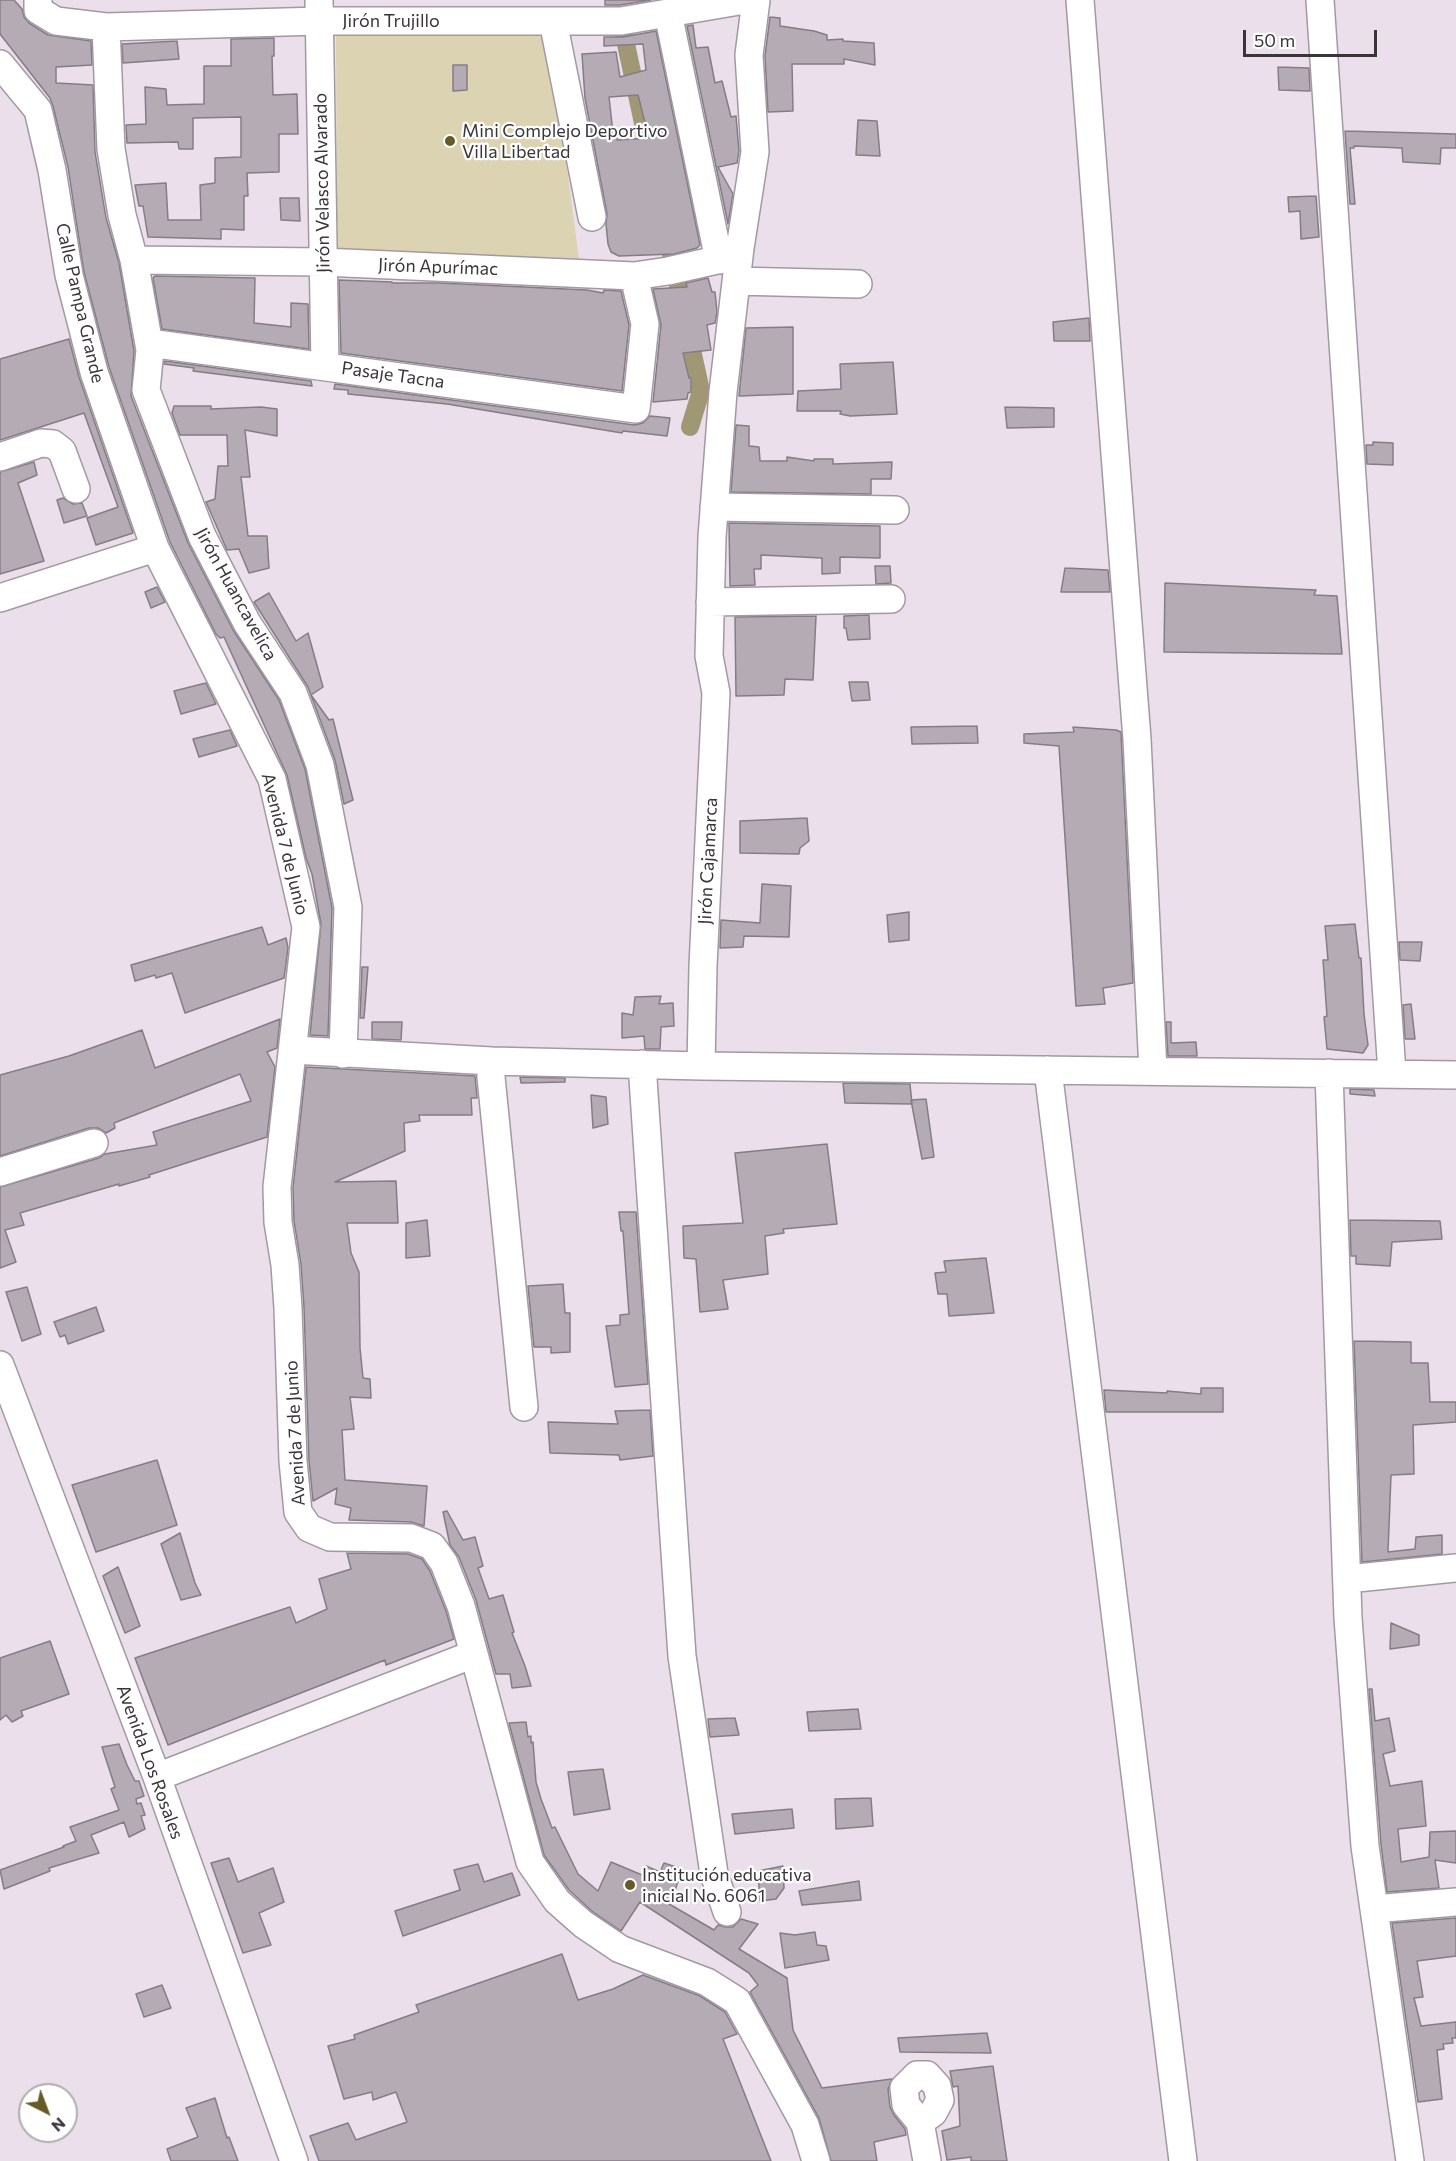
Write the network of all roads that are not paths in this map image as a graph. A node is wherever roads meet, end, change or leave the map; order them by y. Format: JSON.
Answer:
{"nodes":[{"id":1,"x":745,"y":0,"type":"edge"},
{"id":2,"x":756,"y":0,"type":"edge"},
{"id":3,"x":1080,"y":0,"type":"edge"},
{"id":4,"x":1320,"y":0,"type":"edge"},
{"id":5,"x":38,"y":5,"type":"edge"},
{"id":6,"x":320,"y":10,"type":"edge"},
{"id":7,"x":619,"y":11,"type":"edge"},
{"id":8,"x":668,"y":13,"type":"junction"},
{"id":9,"x":553,"y":21,"type":"junction"},
{"id":10,"x":105,"y":27,"type":"junction"},
{"id":11,"x":0,"y":64,"type":"edge"},
{"id":12,"x":592,"y":217,"type":"dead end"},
{"id":13,"x":729,"y":257,"type":"junction"},
{"id":14,"x":134,"y":260,"type":"junction"},
{"id":15,"x":324,"y":262,"type":"junction"},
{"id":16,"x":634,"y":276,"type":"junction"},
{"id":17,"x":736,"y":281,"type":"junction"},
{"id":18,"x":858,"y":284,"type":"dead end"},
{"id":19,"x":149,"y":343,"type":"junction"},
{"id":20,"x":325,"y":366,"type":"junction"},
{"id":21,"x":0,"y":457,"type":"edge"},
{"id":22,"x":76,"y":489,"type":"dead end"},
{"id":23,"x":714,"y":507,"type":"junction"},
{"id":24,"x":895,"y":510,"type":"dead end"},
{"id":25,"x":155,"y":548,"type":"junction"},
{"id":26,"x":0,"y":598,"type":"edge"},
{"id":27,"x":891,"y":599,"type":"dead end"},
{"id":28,"x":710,"y":602,"type":"junction"},
{"id":29,"x":293,"y":1050,"type":"junction"},
{"id":30,"x":344,"y":1054,"type":"junction"},
{"id":31,"x":492,"y":1061,"type":"junction"},
{"id":32,"x":642,"y":1064,"type":"junction"},
{"id":33,"x":701,"y":1066,"type":"junction"},
{"id":34,"x":1048,"y":1070,"type":"junction"},
{"id":35,"x":1153,"y":1071,"type":"junction"},
{"id":36,"x":1329,"y":1072,"type":"junction"},
{"id":37,"x":1392,"y":1073,"type":"junction"},
{"id":38,"x":1456,"y":1075,"type":"edge"},
{"id":39,"x":94,"y":1143,"type":"dead end"},
{"id":40,"x":0,"y":1172,"type":"edge"},
{"id":41,"x":0,"y":1365,"type":"edge"},
{"id":42,"x":524,"y":1407,"type":"dead end"},
{"id":43,"x":1456,"y":1568,"type":"edge"},
{"id":44,"x":1347,"y":1579,"type":"junction"},
{"id":45,"x":474,"y":1654,"type":"junction"},
{"id":46,"x":157,"y":1778,"type":"junction"},
{"id":47,"x":1456,"y":1902,"type":"edge"},
{"id":48,"x":1374,"y":1909,"type":"junction"},
{"id":49,"x":727,"y":1912,"type":"dead end"},
{"id":50,"x":920,"y":2122,"type":"dead end"},
{"id":51,"x":294,"y":2161,"type":"edge"},
{"id":52,"x":816,"y":2161,"type":"edge"},
{"id":53,"x":927,"y":2161,"type":"edge"},
{"id":54,"x":1183,"y":2161,"type":"edge"},
{"id":55,"x":1410,"y":2161,"type":"edge"}],
"edges":[{"from":1,"to":8,"type":"street","name":"Jirón Trujillo"},
{"from":2,"to":13,"type":"street","name":"Jirón Cajamarca"},
{"from":3,"to":35,"type":"street"},
{"from":4,"to":37,"type":"street"},
{"from":5,"to":10,"type":"street","name":"Jirón Trujillo"},
{"from":6,"to":9,"type":"street","name":"Jirón Trujillo"},
{"from":6,"to":10,"type":"street","name":"Jirón Trujillo"},
{"from":6,"to":15,"type":"street","name":"Jirón Velasco Alvarado"},
{"from":7,"to":8,"type":"street","name":"Jirón Trujillo"},
{"from":7,"to":9,"type":"street","name":"Jirón Trujillo"},
{"from":8,"to":13,"type":"street"},
{"from":9,"to":12,"type":"street"},
{"from":10,"to":14,"type":"street","name":"Jirón Huancavelica"},
{"from":11,"to":25,"type":"street","name":"Calle Pampa Grande"},
{"from":13,"to":16,"type":"street","name":"Jirón Apurímac"},
{"from":13,"to":17,"type":"street","name":"Jirón Cajamarca"},
{"from":14,"to":15,"type":"street","name":"Jirón Apurímac"},
{"from":14,"to":19,"type":"street","name":"Jirón Huancavelica"},
{"from":15,"to":16,"type":"street","name":"Jirón Apurímac"},
{"from":15,"to":20,"type":"street","name":"Jirón Velasco Alvarado"},
{"from":16,"to":20,"type":"street","name":"Pasaje Tacna"},
{"from":17,"to":18,"type":"street"},
{"from":17,"to":23,"type":"street","name":"Jirón Cajamarca"},
{"from":19,"to":20,"type":"street","name":"Pasaje Tacna"},
{"from":19,"to":30,"type":"street","name":"Jirón Huancavelica"},
{"from":21,"to":22,"type":"street"},
{"from":23,"to":24,"type":"street"},
{"from":23,"to":28,"type":"street","name":"Jirón Cajamarca"},
{"from":25,"to":26,"type":"street"},
{"from":25,"to":29,"type":"street","name":"Avenida 7 de Junio"},
{"from":27,"to":28,"type":"street"},
{"from":28,"to":33,"type":"street","name":"Jirón Cajamarca"},
{"from":29,"to":30,"type":"street"},
{"from":29,"to":45,"type":"street","name":"Avenida 7 de Junio"},
{"from":30,"to":31,"type":"street"},
{"from":31,"to":32,"type":"street"},
{"from":31,"to":42,"type":"street"},
{"from":32,"to":33,"type":"street"},
{"from":32,"to":49,"type":"street"},
{"from":33,"to":34,"type":"street"},
{"from":34,"to":35,"type":"street"},
{"from":34,"to":54,"type":"street"},
{"from":35,"to":36,"type":"street"},
{"from":36,"to":37,"type":"street"},
{"from":36,"to":44,"type":"street"},
{"from":37,"to":38,"type":"street"},
{"from":39,"to":40,"type":"street"},
{"from":41,"to":46,"type":"street","name":"Avenida Los Rosales"},
{"from":43,"to":44,"type":"street"},
{"from":44,"to":48,"type":"street"},
{"from":45,"to":46,"type":"street"},
{"from":45,"to":52,"type":"street","name":"Avenida 7 de Junio"},
{"from":46,"to":51,"type":"street","name":"Avenida Los Rosales"},
{"from":47,"to":48,"type":"street"},
{"from":48,"to":55,"type":"street"},
{"from":50,"to":53,"type":"street"}]}
